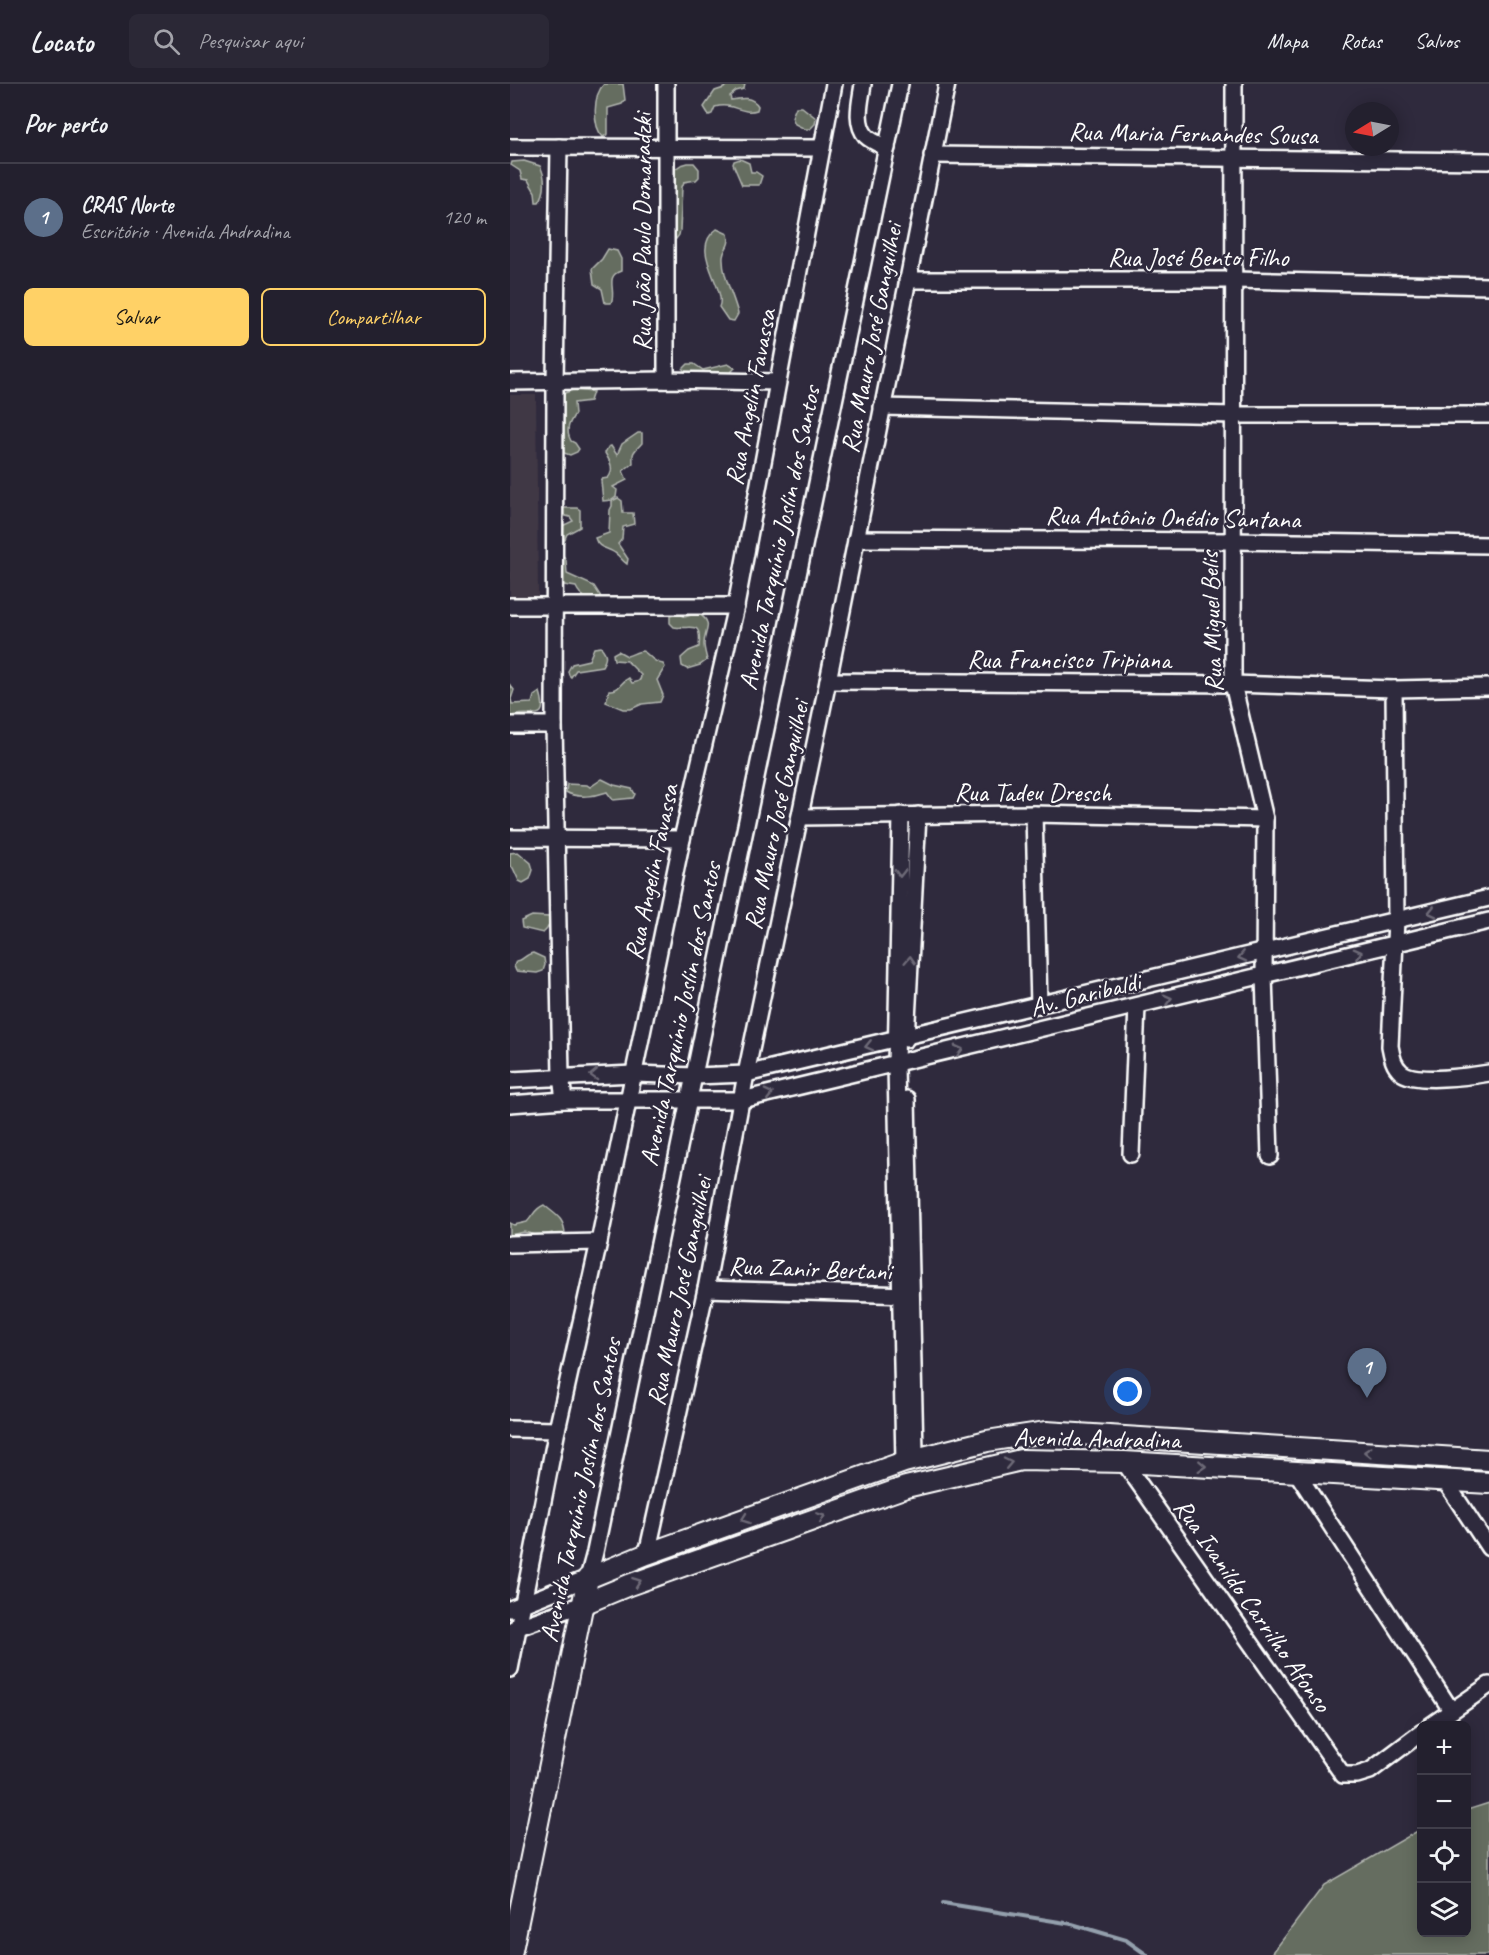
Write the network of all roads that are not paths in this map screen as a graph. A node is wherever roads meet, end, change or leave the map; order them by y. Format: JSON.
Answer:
{"nodes":[{"id":1,"x":666,"y":84,"type":"edge"},
{"id":2,"x":834,"y":84,"type":"edge"},
{"id":3,"x":863,"y":84,"type":"edge"},
{"id":4,"x":900,"y":84,"type":"edge"},
{"id":5,"x":946,"y":84,"type":"edge"},
{"id":6,"x":1234,"y":84,"type":"edge"},
{"id":7,"x":510,"y":147,"type":"edge"},
{"id":8,"x":558,"y":147,"type":"junction"},
{"id":9,"x":666,"y":147,"type":"junction"},
{"id":10,"x":822,"y":148,"type":"junction"},
{"id":11,"x":887,"y":148,"type":"junction"},
{"id":12,"x":932,"y":155,"type":"junction"},
{"id":13,"x":1234,"y":158,"type":"junction"},
{"id":14,"x":1489,"y":160,"type":"edge"},
{"id":15,"x":907,"y":280,"type":"junction"},
{"id":16,"x":1234,"y":280,"type":"junction"},
{"id":17,"x":1489,"y":286,"type":"edge"},
{"id":18,"x":666,"y":380,"type":"junction"},
{"id":19,"x":555,"y":381,"type":"junction"},
{"id":20,"x":510,"y":382,"type":"edge"},
{"id":21,"x":777,"y":382,"type":"junction"},
{"id":22,"x":882,"y":406,"type":"junction"},
{"id":23,"x":1234,"y":415,"type":"junction"},
{"id":24,"x":1489,"y":415,"type":"edge"},
{"id":25,"x":856,"y":539,"type":"junction"},
{"id":26,"x":1232,"y":541,"type":"junction"},
{"id":27,"x":1489,"y":545,"type":"edge"},
{"id":28,"x":510,"y":606,"type":"edge"},
{"id":29,"x":555,"y":606,"type":"junction"},
{"id":30,"x":736,"y":606,"type":"junction"},
{"id":31,"x":828,"y":681,"type":"junction"},
{"id":32,"x":1233,"y":684,"type":"junction"},
{"id":33,"x":1489,"y":687,"type":"edge"},
{"id":34,"x":1394,"y":689,"type":"junction"},
{"id":35,"x":510,"y":725,"type":"edge"},
{"id":36,"x":554,"y":725,"type":"junction"},
{"id":37,"x":1034,"y":814,"type":"junction"},
{"id":38,"x":901,"y":815,"type":"junction"},
{"id":39,"x":918,"y":815,"type":"junction"},
{"id":40,"x":800,"y":817,"type":"junction"},
{"id":41,"x":1265,"y":819,"type":"junction"},
{"id":42,"x":510,"y":838,"type":"edge"},
{"id":43,"x":555,"y":838,"type":"junction"},
{"id":44,"x":682,"y":839,"type":"junction"},
{"id":45,"x":1489,"y":898,"type":"edge"},
{"id":46,"x":1396,"y":920,"type":"junction"},
{"id":47,"x":1489,"y":921,"type":"edge"},
{"id":48,"x":1395,"y":944,"type":"junction"},
{"id":49,"x":1265,"y":952,"type":"junction"},
{"id":50,"x":1264,"y":976,"type":"junction"},
{"id":51,"x":1039,"y":1005,"type":"junction"},
{"id":52,"x":1137,"y":1006,"type":"junction"},
{"id":53,"x":901,"y":1039,"type":"junction"},
{"id":54,"x":901,"y":1064,"type":"junction"},
{"id":55,"x":1489,"y":1073,"type":"edge"},
{"id":56,"x":633,"y":1074,"type":"junction"},
{"id":57,"x":746,"y":1074,"type":"junction"},
{"id":58,"x":561,"y":1076,"type":"junction"},
{"id":59,"x":695,"y":1076,"type":"junction"},
{"id":60,"x":510,"y":1080,"type":"edge"},
{"id":61,"x":628,"y":1099,"type":"junction"},
{"id":62,"x":690,"y":1099,"type":"junction"},
{"id":63,"x":564,"y":1100,"type":"junction"},
{"id":64,"x":742,"y":1100,"type":"junction"},
{"id":65,"x":510,"y":1104,"type":"edge"},
{"id":66,"x":1131,"y":1154,"type":"dead end"},
{"id":67,"x":1270,"y":1156,"type":"dead end"},
{"id":68,"x":599,"y":1242,"type":"junction"},
{"id":69,"x":510,"y":1244,"type":"edge"},
{"id":70,"x":706,"y":1289,"type":"junction"},
{"id":71,"x":907,"y":1295,"type":"junction"},
{"id":72,"x":510,"y":1429,"type":"edge"},
{"id":73,"x":557,"y":1430,"type":"junction"},
{"id":74,"x":1242,"y":1445,"type":"junction"},
{"id":75,"x":1407,"y":1454,"type":"junction"},
{"id":76,"x":910,"y":1460,"type":"junction"},
{"id":77,"x":1489,"y":1460,"type":"edge"},
{"id":78,"x":1124,"y":1462,"type":"junction"},
{"id":79,"x":1239,"y":1468,"type":"junction"},
{"id":80,"x":1297,"y":1473,"type":"junction"},
{"id":81,"x":1404,"y":1478,"type":"junction"},
{"id":82,"x":1445,"y":1481,"type":"junction"},
{"id":83,"x":1489,"y":1483,"type":"edge"},
{"id":84,"x":1489,"y":1548,"type":"edge"},
{"id":85,"x":647,"y":1554,"type":"junction"},
{"id":86,"x":588,"y":1578,"type":"junction"},
{"id":87,"x":583,"y":1604,"type":"junction"},
{"id":88,"x":517,"y":1607,"type":"edge"},
{"id":89,"x":514,"y":1629,"type":"edge"},
{"id":90,"x":510,"y":1669,"type":"edge"},
{"id":91,"x":1489,"y":1685,"type":"edge"},
{"id":92,"x":1450,"y":1710,"type":"junction"},
{"id":93,"x":1435,"y":1721,"type":"edge"},
{"id":94,"x":1417,"y":1736,"type":"edge"},
{"id":95,"x":510,"y":1955,"type":"edge"}],
"edges":[{"from":1,"to":9,"type":"street","name":"Rua João Paulo Domaradzki"},
{"from":2,"to":10,"type":"street","name":"Rua Angelin Favassa"},
{"from":3,"to":11,"type":"street"},
{"from":4,"to":11,"type":"street","name":"Avenida Tarquínio Joslin dos Santos"},
{"from":5,"to":12,"type":"street","name":"Rua Mauro José Ganguilhei"},
{"from":6,"to":13,"type":"street","name":"Rua Miguel Belis"},
{"from":7,"to":8,"type":"street"},
{"from":8,"to":9,"type":"street"},
{"from":8,"to":19,"type":"street"},
{"from":9,"to":10,"type":"street"},
{"from":9,"to":18,"type":"street","name":"Rua João Paulo Domaradzki"},
{"from":10,"to":21,"type":"street","name":"Rua Angelin Favassa"},
{"from":11,"to":59,"type":"street","name":"Avenida Tarquínio Joslin dos Santos"},
{"from":12,"to":13,"type":"street","name":"Rua Maria Fernandes Sousa"},
{"from":12,"to":15,"type":"street","name":"Rua Mauro José Ganguilhei"},
{"from":13,"to":14,"type":"street","name":"Rua Maria Fernandes Sousa"},
{"from":13,"to":16,"type":"street","name":"Rua Miguel Belis"},
{"from":15,"to":16,"type":"street","name":"Rua José Bento Filho"},
{"from":15,"to":22,"type":"street","name":"Rua Mauro José Ganguilhei"},
{"from":16,"to":17,"type":"street","name":"Rua José Bento Filho"},
{"from":16,"to":23,"type":"street","name":"Rua Miguel Belis"},
{"from":18,"to":19,"type":"street"},
{"from":18,"to":21,"type":"street"},
{"from":19,"to":20,"type":"street"},
{"from":19,"to":29,"type":"street"},
{"from":21,"to":30,"type":"street","name":"Rua Angelin Favassa"},
{"from":22,"to":23,"type":"street"},
{"from":22,"to":25,"type":"street","name":"Rua Mauro José Ganguilhei"},
{"from":23,"to":24,"type":"street"},
{"from":23,"to":26,"type":"street","name":"Rua Miguel Belis"},
{"from":25,"to":26,"type":"street","name":"Rua Antônio Onédio Santana"},
{"from":25,"to":31,"type":"street","name":"Rua Mauro José Ganguilhei"},
{"from":26,"to":27,"type":"street","name":"Rua Antônio Onédio Santana"},
{"from":26,"to":32,"type":"street","name":"Rua Miguel Belis"},
{"from":28,"to":29,"type":"street"},
{"from":29,"to":30,"type":"street"},
{"from":29,"to":36,"type":"street"},
{"from":30,"to":44,"type":"street","name":"Rua Angelin Favassa"},
{"from":31,"to":32,"type":"street","name":"Rua Francisco Tripiana"},
{"from":31,"to":40,"type":"street","name":"Rua Mauro José Ganguilhei"},
{"from":32,"to":34,"type":"street","name":"Rua Francisco Tripiana"},
{"from":32,"to":41,"type":"street","name":"Rua Miguel Belis"},
{"from":33,"to":34,"type":"street","name":"Rua Francisco Tripiana"},
{"from":34,"to":46,"type":"street"},
{"from":35,"to":36,"type":"street"},
{"from":36,"to":43,"type":"street"},
{"from":37,"to":39,"type":"street","name":"Rua Tadeu Dresch"},
{"from":37,"to":41,"type":"street","name":"Rua Tadeu Dresch"},
{"from":37,"to":51,"type":"street"},
{"from":38,"to":39,"type":"street","name":"Rua Tadeu Dresch"},
{"from":38,"to":40,"type":"street","name":"Rua Tadeu Dresch"},
{"from":38,"to":53,"type":"street","one_way":true},
{"from":53,"to":39,"type":"street","one_way":true},
{"from":40,"to":57,"type":"street","name":"Rua Mauro José Ganguilhei"},
{"from":41,"to":49,"type":"street","name":"Rua Miguel Belis"},
{"from":42,"to":43,"type":"street"},
{"from":43,"to":44,"type":"street"},
{"from":43,"to":58,"type":"street"},
{"from":44,"to":56,"type":"street","name":"Rua Angelin Favassa"},
{"from":45,"to":46,"type":"street","name":"Av. Garibaldi","one_way":true},
{"from":46,"to":48,"type":"street"},
{"from":46,"to":49,"type":"street","name":"Av. Garibaldi"},
{"from":47,"to":48,"type":"street","name":"Av. Garibaldi"},
{"from":50,"to":48,"type":"street","name":"Av. Garibaldi","one_way":true},
{"from":48,"to":55,"type":"street"},
{"from":49,"to":50,"type":"street","name":"Rua Miguel Belis"},
{"from":49,"to":51,"type":"street","name":"Av. Garibaldi","one_way":true},
{"from":52,"to":50,"type":"street","name":"Av. Garibaldi","one_way":true},
{"from":50,"to":67,"type":"street","name":"Rua Miguel Belis"},
{"from":51,"to":53,"type":"street","name":"Av. Garibaldi"},
{"from":54,"to":52,"type":"street","name":"Av. Garibaldi","one_way":true},
{"from":52,"to":66,"type":"street"},
{"from":53,"to":54,"type":"street"},
{"from":53,"to":57,"type":"street","name":"Av. Garibaldi","one_way":true},
{"from":64,"to":54,"type":"street","name":"Av. Garibaldi","one_way":true},
{"from":54,"to":71,"type":"street"},
{"from":56,"to":58,"type":"street","name":"Av. Garibaldi","one_way":true},
{"from":56,"to":59,"type":"street","name":"Av. Garibaldi"},
{"from":56,"to":61,"type":"street","name":"Rua Angelin Favassa"},
{"from":57,"to":59,"type":"street","name":"Av. Garibaldi"},
{"from":57,"to":64,"type":"street","name":"Rua Mauro José Ganguilhei"},
{"from":58,"to":60,"type":"street","name":"Av. Garibaldi"},
{"from":58,"to":63,"type":"street"},
{"from":59,"to":62,"type":"street","name":"Avenida Tarquínio Joslin dos Santos"},
{"from":61,"to":62,"type":"street"},
{"from":61,"to":63,"type":"street"},
{"from":61,"to":68,"type":"street","name":"Rua Angelin Favassa"},
{"from":62,"to":64,"type":"street","name":"Av. Garibaldi"},
{"from":62,"to":86,"type":"street","name":"Avenida Tarquínio Joslin dos Santos"},
{"from":63,"to":65,"type":"street"},
{"from":64,"to":70,"type":"street","name":"Rua Mauro José Ganguilhei"},
{"from":68,"to":69,"type":"street"},
{"from":68,"to":73,"type":"street","name":"Rua Angelin Favassa"},
{"from":70,"to":71,"type":"street","name":"Rua Zanir Bertani"},
{"from":70,"to":85,"type":"street","name":"Rua Mauro José Ganguilhei"},
{"from":71,"to":76,"type":"street"},
{"from":72,"to":73,"type":"street"},
{"from":73,"to":88,"type":"street","name":"Rua Angelin Favassa"},
{"from":75,"to":74,"type":"main road","name":"Avenida Andradina","one_way":true},
{"from":74,"to":76,"type":"main road","name":"Avenida Andradina"},
{"from":74,"to":79,"type":"street"},
{"from":75,"to":77,"type":"main road","name":"Avenida Andradina"},
{"from":75,"to":81,"type":"street"},
{"from":76,"to":85,"type":"main road","name":"Avenida Andradina","one_way":true},
{"from":78,"to":79,"type":"main road","name":"Avenida Andradina","one_way":true},
{"from":87,"to":78,"type":"main road","name":"Avenida Andradina","one_way":true},
{"from":78,"to":94,"type":"street","name":"Rua Ivanildo Carrilho Afonso"},
{"from":79,"to":80,"type":"main road","name":"Avenida Andradina"},
{"from":80,"to":81,"type":"main road","name":"Avenida Andradina"},
{"from":80,"to":92,"type":"street"},
{"from":81,"to":82,"type":"main road","name":"Avenida Andradina"},
{"from":82,"to":83,"type":"main road","name":"Avenida Andradina"},
{"from":82,"to":84,"type":"street"},
{"from":85,"to":86,"type":"main road","name":"Avenida Andradina"},
{"from":86,"to":87,"type":"main road","name":"Avenida Tarquínio Joslin dos Santos"},
{"from":86,"to":88,"type":"street"},
{"from":87,"to":89,"type":"street"},
{"from":87,"to":95,"type":"main road","name":"Avenida Tarquínio Joslin dos Santos"},
{"from":88,"to":89,"type":"street","name":"Rua Angelin Favassa"},
{"from":89,"to":90,"type":"street","name":"Rua Angelin Favassa"},
{"from":91,"to":92,"type":"street"},
{"from":92,"to":93,"type":"street"}]}
